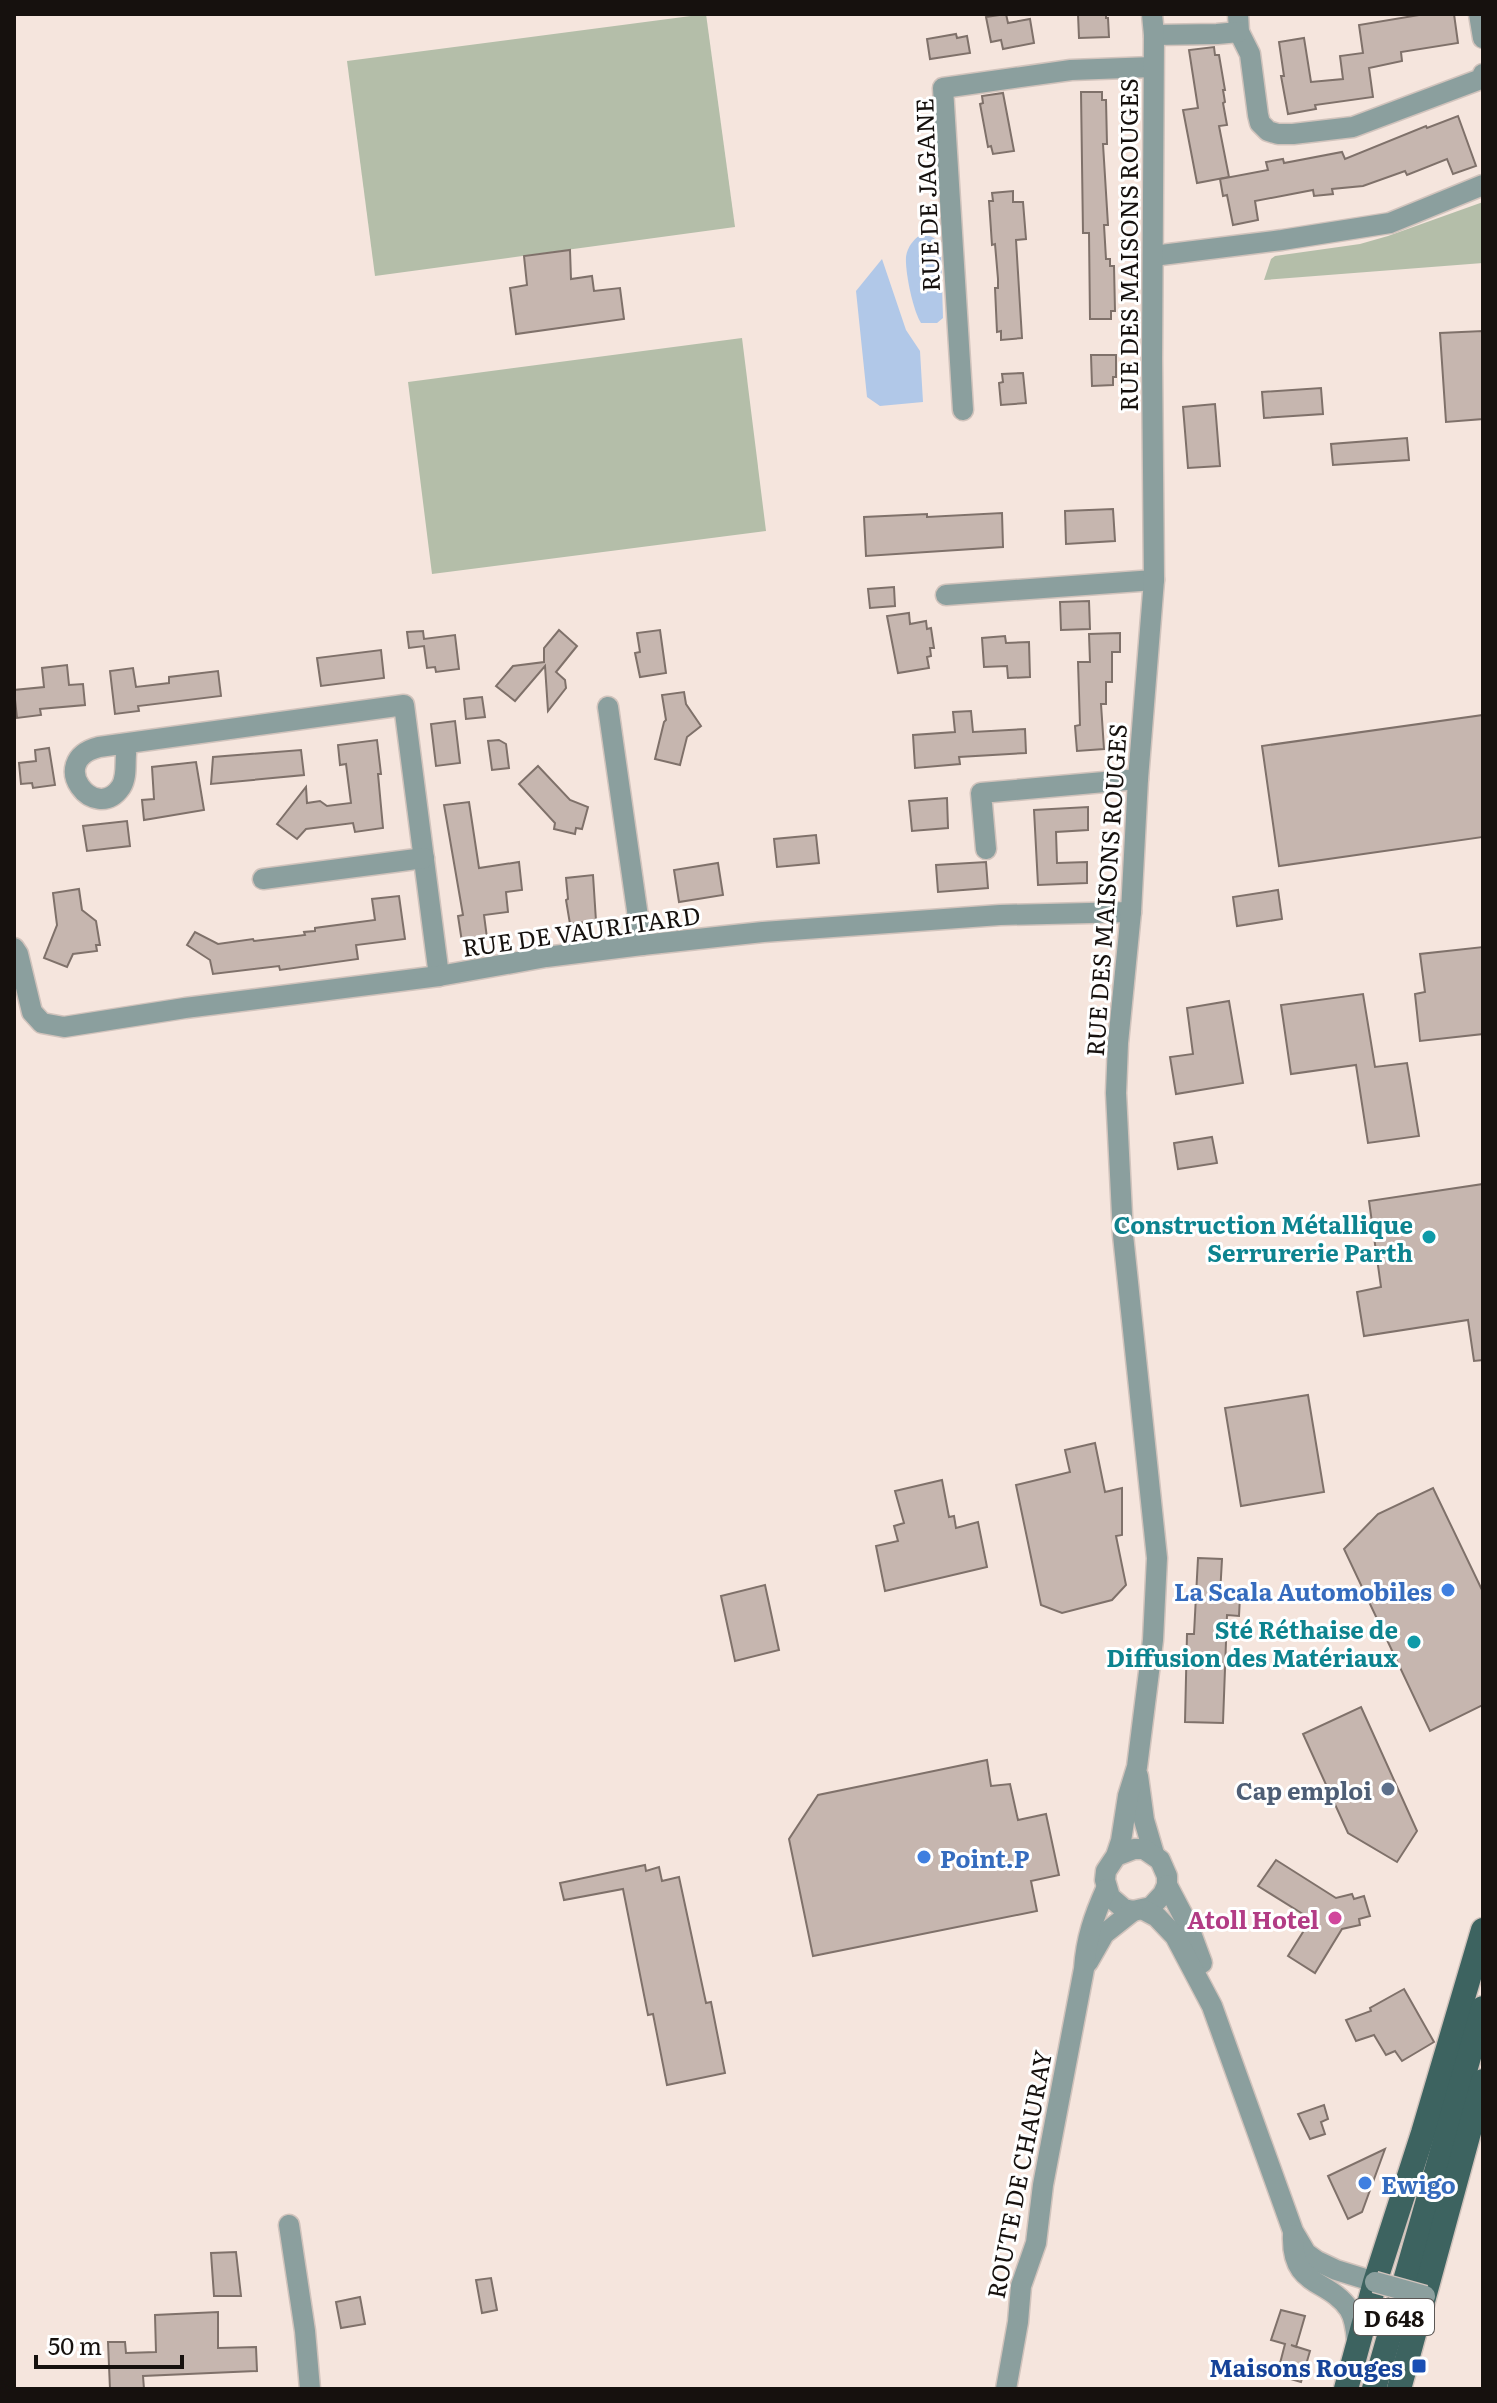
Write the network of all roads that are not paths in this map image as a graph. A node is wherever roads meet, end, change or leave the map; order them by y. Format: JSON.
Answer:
{"nodes":[{"id":1,"x":1479,"y":14,"type":"edge"},
{"id":2,"x":1238,"y":23,"type":"edge"},
{"id":3,"x":1153,"y":24,"type":"edge"},
{"id":4,"x":1483,"y":38,"type":"edge"},
{"id":5,"x":1153,"y":67,"type":"junction"},
{"id":6,"x":1482,"y":81,"type":"edge"},
{"id":7,"x":1483,"y":185,"type":"edge"},
{"id":8,"x":1153,"y":256,"type":"junction"},
{"id":9,"x":963,"y":410,"type":"dead end"},
{"id":10,"x":1154,"y":580,"type":"junction"},
{"id":11,"x":946,"y":595,"type":"dead end"},
{"id":12,"x":608,"y":707,"type":"dead end"},
{"id":13,"x":128,"y":743,"type":"dead end"},
{"id":14,"x":1138,"y":779,"type":"junction"},
{"id":15,"x":986,"y":849,"type":"dead end"},
{"id":16,"x":424,"y":858,"type":"junction"},
{"id":17,"x":263,"y":879,"type":"dead end"},
{"id":18,"x":1131,"y":912,"type":"junction"},
{"id":19,"x":642,"y":945,"type":"junction"},
{"id":20,"x":14,"y":948,"type":"edge"},
{"id":21,"x":439,"y":976,"type":"junction"},
{"id":22,"x":1137,"y":1767,"type":"junction"},
{"id":23,"x":1154,"y":1854,"type":"junction"},
{"id":24,"x":1116,"y":1856,"type":"junction"},
{"id":25,"x":1167,"y":1885,"type":"junction"},
{"id":26,"x":1106,"y":1889,"type":"junction"},
{"id":27,"x":1139,"y":1910,"type":"junction"},
{"id":28,"x":1483,"y":1930,"type":"edge"},
{"id":29,"x":1084,"y":1969,"type":"junction"},
{"id":30,"x":1212,"y":2006,"type":"junction"},
{"id":31,"x":1483,"y":2008,"type":"edge"},
{"id":32,"x":1483,"y":2081,"type":"edge"},
{"id":33,"x":289,"y":2225,"type":"dead end"},
{"id":34,"x":1293,"y":2231,"type":"junction"},
{"id":35,"x":1375,"y":2282,"type":"junction"},
{"id":36,"x":1425,"y":2296,"type":"junction"},
{"id":37,"x":1357,"y":2344,"type":"junction"},
{"id":38,"x":310,"y":2389,"type":"edge"},
{"id":39,"x":1006,"y":2389,"type":"edge"},
{"id":40,"x":1346,"y":2389,"type":"edge"},
{"id":41,"x":1374,"y":2389,"type":"edge"},
{"id":42,"x":1399,"y":2389,"type":"edge"}],
"edges":[{"from":1,"to":4,"type":"street"},
{"from":2,"to":3,"type":"street"},
{"from":2,"to":6,"type":"street"},
{"from":3,"to":5,"type":"street","name":"RUE DES MAISONS ROUGES"},
{"from":5,"to":8,"type":"street","name":"RUE DES MAISONS ROUGES"},
{"from":5,"to":9,"type":"street","name":"RUE DE JAGANE"},
{"from":7,"to":8,"type":"street"},
{"from":8,"to":10,"type":"street","name":"RUE DES MAISONS ROUGES"},
{"from":10,"to":11,"type":"street"},
{"from":10,"to":14,"type":"street","name":"RUE DES MAISONS ROUGES"},
{"from":12,"to":19,"type":"street"},
{"from":13,"to":16,"type":"street"},
{"from":14,"to":15,"type":"street"},
{"from":14,"to":18,"type":"street","name":"RUE DES MAISONS ROUGES"},
{"from":16,"to":17,"type":"street"},
{"from":16,"to":21,"type":"street"},
{"from":18,"to":19,"type":"street","name":"RUE DE VAURITARD"},
{"from":18,"to":22,"type":"street","name":"RUE DES MAISONS ROUGES"},
{"from":19,"to":21,"type":"street","name":"RUE DE VAURITARD"},
{"from":20,"to":21,"type":"street","name":"RUE DE VAURITARD"},
{"from":22,"to":23,"type":"street","name":"RUE DES MAISONS ROUGES"},
{"from":22,"to":24,"type":"street","name":"RUE DES MAISONS ROUGES"},
{"from":23,"to":24,"type":"street"},
{"from":23,"to":25,"type":"street"},
{"from":24,"to":26,"type":"street"},
{"from":25,"to":27,"type":"street"},
{"from":25,"to":30,"type":"street"},
{"from":26,"to":27,"type":"street"},
{"from":26,"to":29,"type":"street","name":"ROUTE DE CHAURAY"},
{"from":27,"to":29,"type":"street","name":"ROUTE DE CHAURAY"},
{"from":27,"to":30,"type":"street"},
{"from":28,"to":35,"type":"main road"},
{"from":29,"to":39,"type":"street","name":"ROUTE DE CHAURAY"},
{"from":30,"to":34,"type":"street"},
{"from":31,"to":41,"type":"main road","number":"D 648"},
{"from":32,"to":36,"type":"main road"},
{"from":33,"to":38,"type":"street"},
{"from":34,"to":35,"type":"street"},
{"from":34,"to":37,"type":"street"},
{"from":35,"to":36,"type":"street","bridge":true},
{"from":35,"to":37,"type":"main road"},
{"from":36,"to":42,"type":"main road"},
{"from":37,"to":40,"type":"main road"}]}
